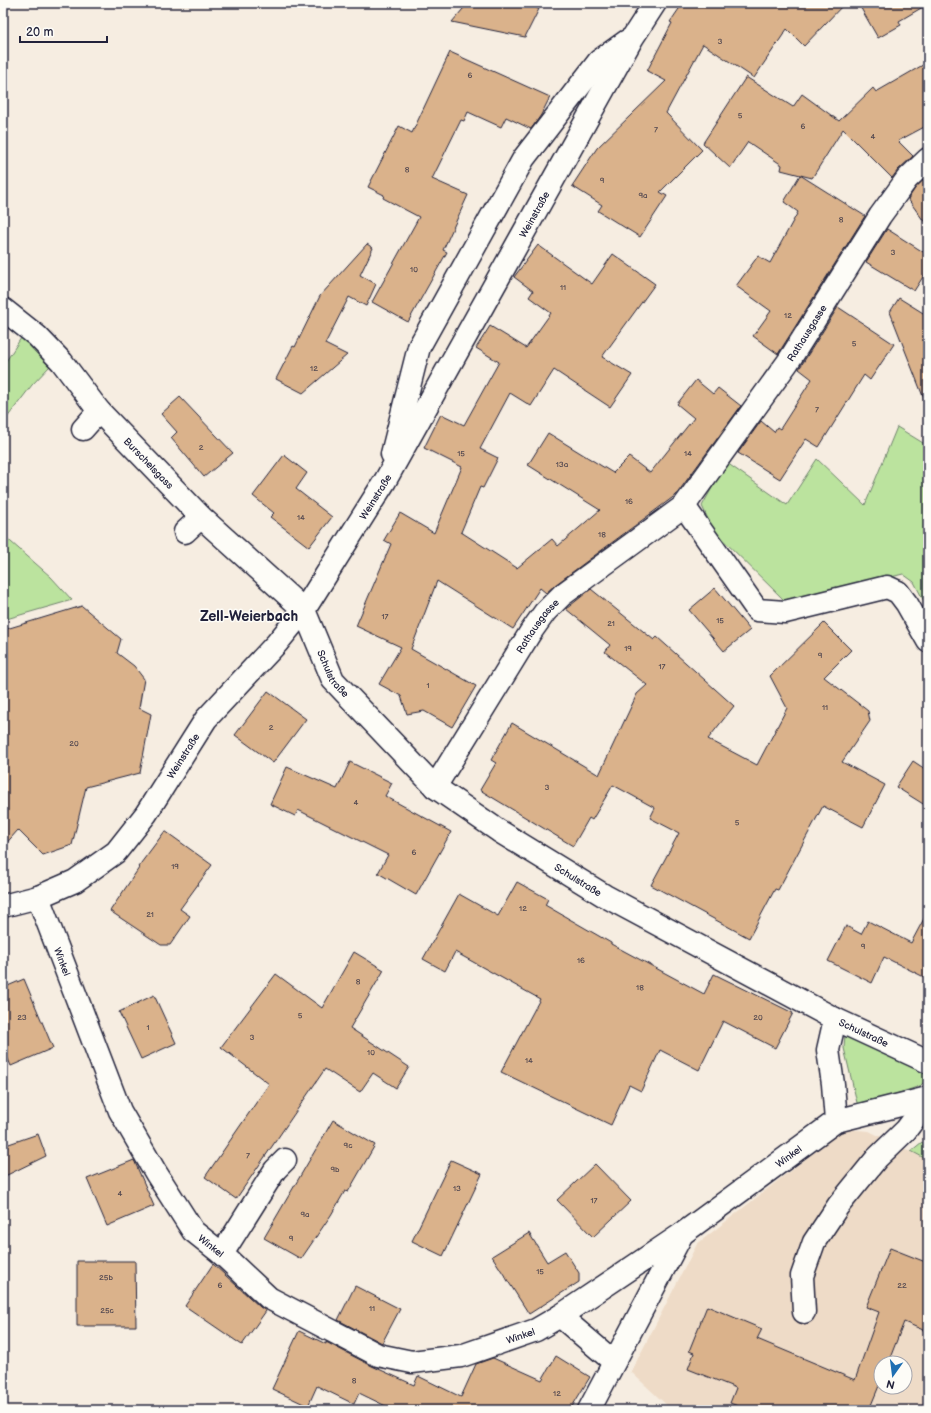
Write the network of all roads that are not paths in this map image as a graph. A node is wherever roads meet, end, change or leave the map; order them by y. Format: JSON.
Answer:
{"nodes":[{"id":1,"x":655,"y":3,"type":"edge"},
{"id":2,"x":633,"y":37,"type":"junction"},
{"id":3,"x":928,"y":160,"type":"edge"},
{"id":4,"x":3,"y":309,"type":"edge"},
{"id":5,"x":99,"y":411,"type":"junction"},
{"id":6,"x":83,"y":429,"type":"dead end"},
{"id":7,"x":385,"y":481,"type":"junction"},
{"id":8,"x":684,"y":506,"type":"junction"},
{"id":9,"x":201,"y":517,"type":"junction"},
{"id":10,"x":185,"y":532,"type":"dead end"},
{"id":11,"x":304,"y":610,"type":"junction"},
{"id":12,"x":928,"y":641,"type":"edge"},
{"id":13,"x":436,"y":787,"type":"junction"},
{"id":14,"x":38,"y":897,"type":"junction"},
{"id":15,"x":3,"y":906,"type":"edge"},
{"id":16,"x":835,"y":1019,"type":"junction"},
{"id":17,"x":928,"y":1062,"type":"edge"},
{"id":18,"x":925,"y":1099,"type":"edge"},
{"id":19,"x":836,"y":1121,"type":"junction"},
{"id":20,"x":285,"y":1160,"type":"dead end"},
{"id":21,"x":682,"y":1234,"type":"junction"},
{"id":22,"x":222,"y":1254,"type":"junction"},
{"id":23,"x":804,"y":1312,"type":"dead end"},
{"id":24,"x":560,"y":1316,"type":"junction"},
{"id":25,"x":614,"y":1362,"type":"junction"},
{"id":26,"x":589,"y":1410,"type":"edge"}],
"edges":[{"from":1,"to":2,"type":"street","name":"Weinstraße"},
{"from":2,"to":7,"type":"street","name":"Weinstraße"},
{"from":2,"to":7,"type":"street"},
{"from":3,"to":8,"type":"street","name":"Rathausgasse"},
{"from":4,"to":5,"type":"street","name":"Burschelsgass"},
{"from":5,"to":6,"type":"street"},
{"from":5,"to":9,"type":"street","name":"Burschelsgass"},
{"from":7,"to":11,"type":"street","name":"Weinstraße"},
{"from":8,"to":12,"type":"street"},
{"from":8,"to":13,"type":"street","name":"Rathausgasse"},
{"from":9,"to":10,"type":"street"},
{"from":9,"to":11,"type":"street","name":"Burschelsgass"},
{"from":11,"to":13,"type":"street","name":"Schulstraße"},
{"from":11,"to":14,"type":"street","name":"Weinstraße"},
{"from":13,"to":16,"type":"street","name":"Schulstraße"},
{"from":14,"to":15,"type":"street","name":"Weinstraße"},
{"from":14,"to":22,"type":"street","name":"Winkel"},
{"from":16,"to":17,"type":"street","name":"Schulstraße"},
{"from":16,"to":19,"type":"street"},
{"from":18,"to":19,"type":"street","name":"Winkel"},
{"from":18,"to":23,"type":"street"},
{"from":19,"to":21,"type":"street","name":"Winkel"},
{"from":20,"to":22,"type":"street"},
{"from":21,"to":24,"type":"street","name":"Winkel"},
{"from":21,"to":25,"type":"street","name":"Winkel"},
{"from":22,"to":24,"type":"street","name":"Winkel"},
{"from":24,"to":25,"type":"street"},
{"from":25,"to":26,"type":"street","name":"Winkel"}]}
